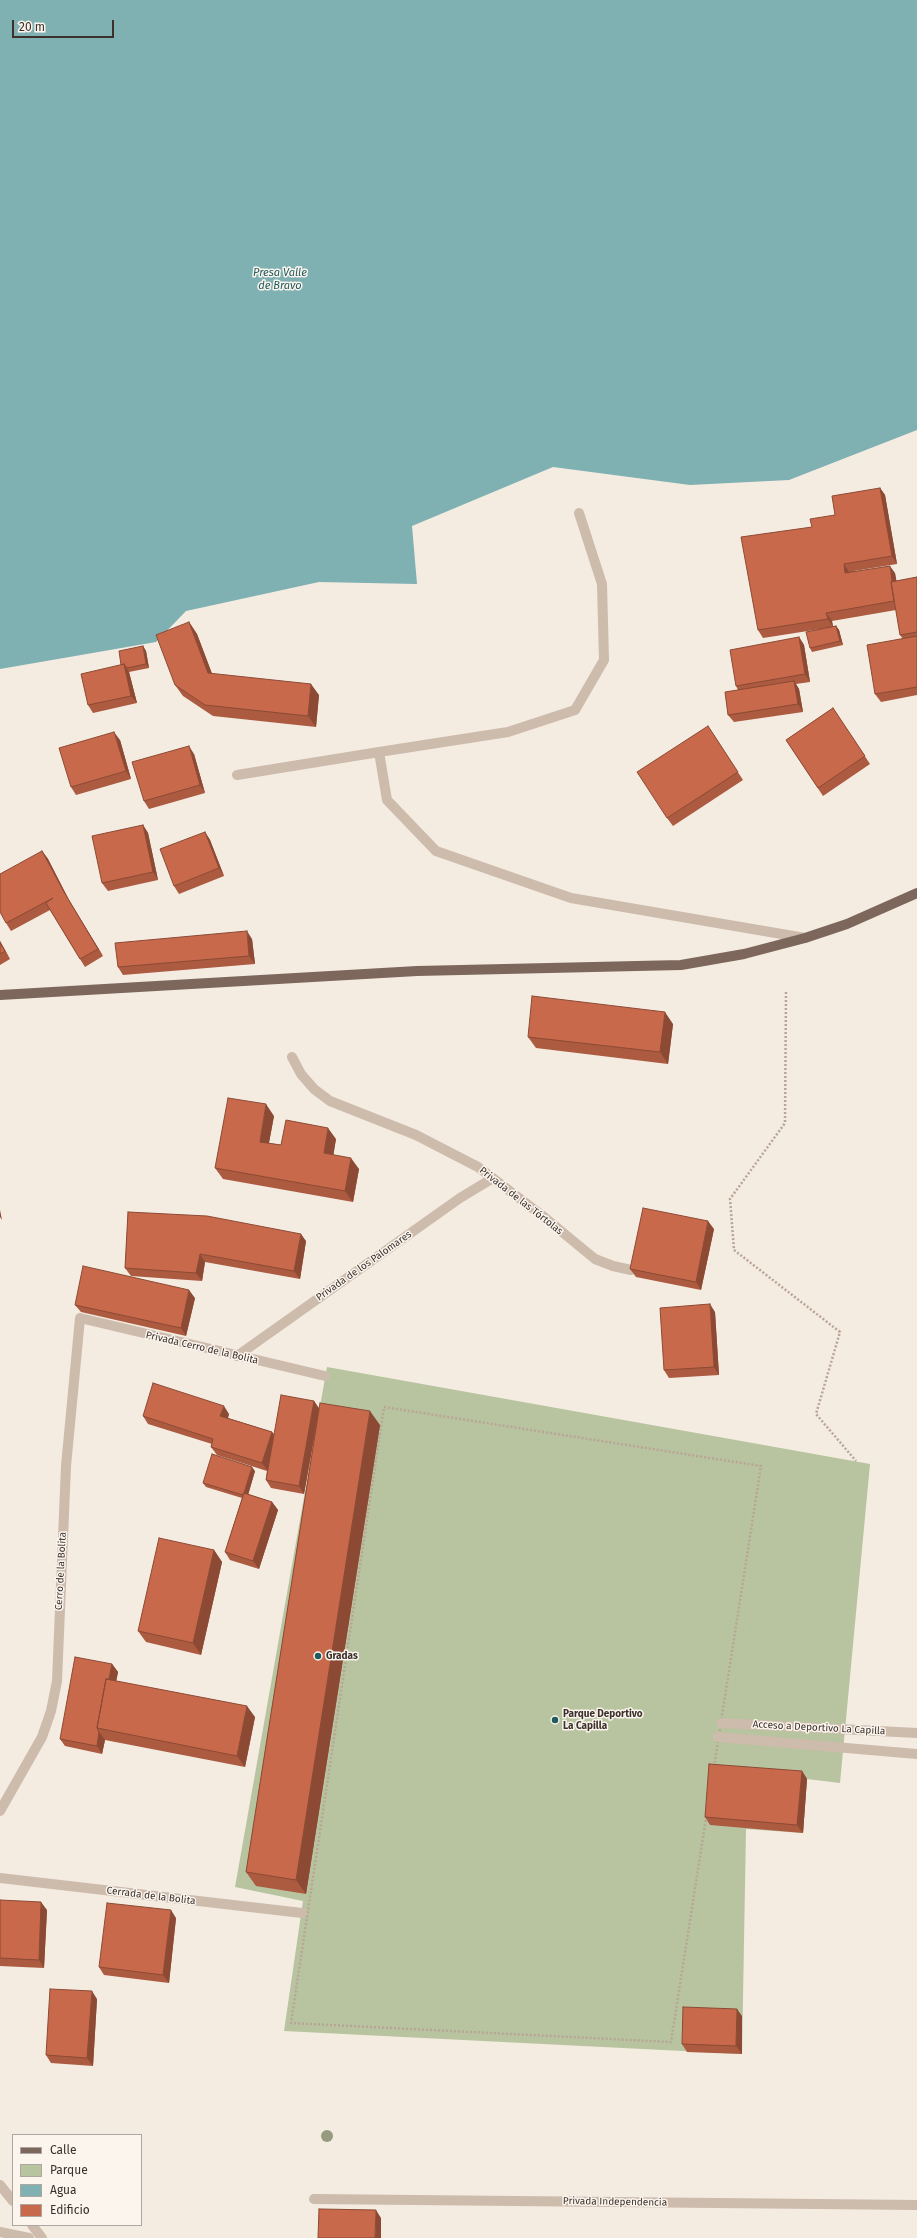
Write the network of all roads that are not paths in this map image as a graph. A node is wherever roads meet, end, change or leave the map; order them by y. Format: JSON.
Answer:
{"nodes":[{"id":1,"x":579,"y":513,"type":"dead end"},
{"id":2,"x":379,"y":752,"type":"junction"},
{"id":3,"x":237,"y":775,"type":"dead end"},
{"id":4,"x":917,"y":893,"type":"edge"},
{"id":5,"x":805,"y":938,"type":"junction"},
{"id":6,"x":0,"y":995,"type":"edge"},
{"id":7,"x":292,"y":1057,"type":"dead end"},
{"id":8,"x":493,"y":1178,"type":"junction"},
{"id":9,"x":631,"y":1270,"type":"edge"},
{"id":10,"x":80,"y":1318,"type":"joint"},
{"id":11,"x":237,"y":1356,"type":"junction"},
{"id":12,"x":325,"y":1376,"type":"dead end"},
{"id":13,"x":721,"y":1723,"type":"road end"},
{"id":14,"x":917,"y":1733,"type":"edge"},
{"id":15,"x":718,"y":1737,"type":"road end"},
{"id":16,"x":917,"y":1754,"type":"edge"},
{"id":17,"x":0,"y":1810,"type":"edge"},
{"id":18,"x":0,"y":1878,"type":"edge"},
{"id":19,"x":302,"y":1913,"type":"dead end"},
{"id":20,"x":0,"y":2185,"type":"edge"},
{"id":21,"x":314,"y":2199,"type":"dead end"},
{"id":22,"x":12,"y":2200,"type":"edge"},
{"id":23,"x":917,"y":2205,"type":"edge"},
{"id":24,"x":33,"y":2226,"type":"edge"},
{"id":25,"x":0,"y":2232,"type":"edge"},
{"id":26,"x":28,"y":2238,"type":"edge"},
{"id":27,"x":42,"y":2238,"type":"edge"}],
"edges":[{"from":1,"to":2,"type":"street"},
{"from":2,"to":3,"type":"street"},
{"from":2,"to":5,"type":"street"},
{"from":4,"to":5,"type":"main road"},
{"from":5,"to":6,"type":"main road"},
{"from":7,"to":8,"type":"street","name":"Privada de las Tórtolas"},
{"from":8,"to":9,"type":"street","name":"Privada de las Tórtolas"},
{"from":8,"to":11,"type":"street","name":"Privada de los Palomares"},
{"from":10,"to":11,"type":"street","name":"Privada Cerro de la Bolita"},
{"from":10,"to":17,"type":"street","name":"Cerro de la Bolita"},
{"from":11,"to":12,"type":"street","name":"Privada Cerro de la Bolita"},
{"from":13,"to":14,"type":"street","name":"Acceso a Deportivo La Capilla"},
{"from":15,"to":16,"type":"street"},
{"from":18,"to":19,"type":"street","name":"Cerrada de la Bolita"},
{"from":20,"to":22,"type":"street"},
{"from":21,"to":23,"type":"street","name":"Privada Independencia"},
{"from":24,"to":27,"type":"street"},
{"from":25,"to":26,"type":"street"}]}
